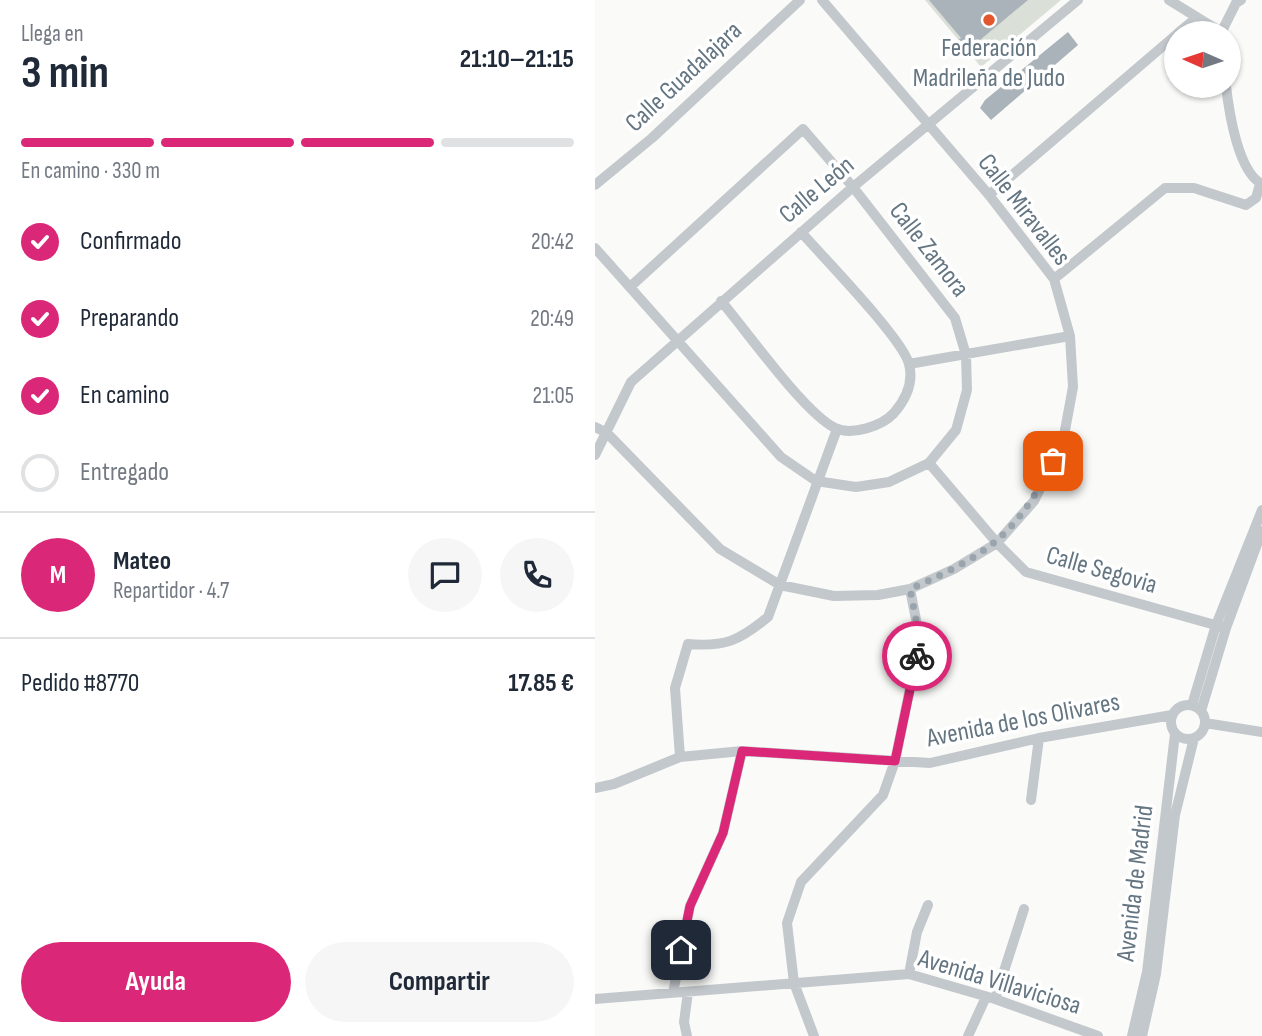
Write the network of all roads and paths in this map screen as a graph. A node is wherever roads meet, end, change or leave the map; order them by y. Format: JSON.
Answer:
{"nodes":[{"id":1,"x":800,"y":0,"type":"edge"},
{"id":2,"x":823,"y":0,"type":"edge"},
{"id":3,"x":1078,"y":0,"type":"edge"},
{"id":4,"x":1169,"y":0,"type":"edge"},
{"id":5,"x":1241,"y":0,"type":"edge"},
{"id":6,"x":1196,"y":18,"type":"junction"},
{"id":7,"x":1192,"y":21,"type":"edge"},
{"id":8,"x":1201,"y":21,"type":"edge"},
{"id":9,"x":1227,"y":21,"type":"edge"},
{"id":10,"x":1164,"y":45,"type":"edge"},
{"id":11,"x":1228,"y":98,"type":"edge"},
{"id":12,"x":928,"y":125,"type":"junction"},
{"id":13,"x":1261,"y":184,"type":"edge"},
{"id":14,"x":595,"y":185,"type":"edge"},
{"id":15,"x":853,"y":187,"type":"junction"},
{"id":16,"x":989,"y":195,"type":"junction"},
{"id":17,"x":801,"y":232,"type":"junction"},
{"id":18,"x":595,"y":248,"type":"edge"},
{"id":19,"x":1054,"y":279,"type":"junction"},
{"id":20,"x":630,"y":287,"type":"junction"},
{"id":21,"x":721,"y":301,"type":"junction"},
{"id":22,"x":1070,"y":335,"type":"junction"},
{"id":23,"x":677,"y":342,"type":"junction"},
{"id":24,"x":966,"y":355,"type":"junction"},
{"id":25,"x":909,"y":364,"type":"junction"},
{"id":26,"x":595,"y":427,"type":"edge"},
{"id":27,"x":837,"y":429,"type":"junction"},
{"id":28,"x":607,"y":433,"type":"junction"},
{"id":29,"x":595,"y":455,"type":"edge"},
{"id":30,"x":929,"y":463,"type":"junction"},
{"id":31,"x":816,"y":481,"type":"junction"},
{"id":32,"x":1262,"y":510,"type":"edge"},
{"id":33,"x":1262,"y":531,"type":"edge"},
{"id":34,"x":996,"y":543,"type":"junction"},
{"id":35,"x":780,"y":585,"type":"junction"},
{"id":36,"x":910,"y":589,"type":"junction"},
{"id":37,"x":1221,"y":626,"type":"junction"},
{"id":38,"x":1197,"y":708,"type":"junction"},
{"id":39,"x":1172,"y":715,"type":"junction"},
{"id":40,"x":1205,"y":723,"type":"junction"},
{"id":41,"x":1262,"y":732,"type":"edge"},
{"id":42,"x":1175,"y":734,"type":"junction"},
{"id":43,"x":1039,"y":738,"type":"junction"},
{"id":44,"x":1194,"y":738,"type":"junction"},
{"id":45,"x":742,"y":751,"type":"junction"},
{"id":46,"x":680,"y":757,"type":"junction"},
{"id":47,"x":895,"y":761,"type":"junction"},
{"id":48,"x":595,"y":788,"type":"edge"},
{"id":49,"x":1031,"y":800,"type":"dead end"},
{"id":50,"x":928,"y":905,"type":"dead end"},
{"id":51,"x":1024,"y":909,"type":"dead end"},
{"id":52,"x":909,"y":974,"type":"junction"},
{"id":53,"x":794,"y":983,"type":"junction"},
{"id":54,"x":688,"y":992,"type":"junction"},
{"id":55,"x":673,"y":993,"type":"junction"},
{"id":56,"x":990,"y":998,"type":"junction"},
{"id":57,"x":595,"y":999,"type":"edge"},
{"id":58,"x":687,"y":1036,"type":"edge"},
{"id":59,"x":814,"y":1036,"type":"edge"},
{"id":60,"x":968,"y":1036,"type":"edge"},
{"id":61,"x":1098,"y":1036,"type":"edge"},
{"id":62,"x":1132,"y":1036,"type":"edge"},
{"id":63,"x":1142,"y":1036,"type":"edge"}],
"edges":[{"from":1,"to":14,"type":"street","name":"Calle Guadalajara"},
{"from":2,"to":12,"type":"street","name":"Calle Miravalles"},
{"from":3,"to":12,"type":"street","name":"Calle León"},
{"from":4,"to":6,"type":"street"},
{"from":5,"to":9,"type":"street"},
{"from":6,"to":7,"type":"street"},
{"from":6,"to":8,"type":"street"},
{"from":10,"to":16,"type":"street"},
{"from":11,"to":13,"type":"street"},
{"from":12,"to":15,"type":"street","name":"Calle León"},
{"from":12,"to":16,"type":"street","name":"Calle Miravalles"},
{"from":13,"to":19,"type":"street"},
{"from":15,"to":17,"type":"street","name":"Calle León"},
{"from":15,"to":20,"type":"street","name":"Calle Zamora"},
{"from":15,"to":24,"type":"street","name":"Calle Zamora"},
{"from":16,"to":19,"type":"street","name":"Calle Miravalles"},
{"from":17,"to":21,"type":"street","name":"Calle León"},
{"from":17,"to":25,"type":"street"},
{"from":18,"to":20,"type":"street","name":"Calle Zamora"},
{"from":19,"to":22,"type":"street","name":"Calle Miravalles"},
{"from":20,"to":23,"type":"street","name":"Calle Zamora"},
{"from":21,"to":23,"type":"street","name":"Calle León"},
{"from":21,"to":27,"type":"street"},
{"from":22,"to":24,"type":"street"},
{"from":22,"to":34,"type":"street","name":"Calle Miravalles"},
{"from":23,"to":28,"type":"street","name":"Calle León"},
{"from":23,"to":31,"type":"street","name":"Calle Zamora"},
{"from":24,"to":25,"type":"street"},
{"from":24,"to":30,"type":"street","name":"Calle Zamora"},
{"from":25,"to":27,"type":"street"},
{"from":26,"to":28,"type":"street","name":"Calle Miravalles"},
{"from":27,"to":31,"type":"street"},
{"from":28,"to":29,"type":"street","name":"Calle León"},
{"from":28,"to":35,"type":"street","name":"Calle Miravalles"},
{"from":30,"to":31,"type":"street","name":"Calle Zamora"},
{"from":30,"to":34,"type":"street","name":"Calle Segovia"},
{"from":31,"to":35,"type":"street"},
{"from":32,"to":37,"type":"street"},
{"from":33,"to":37,"type":"street"},
{"from":34,"to":36,"type":"street","name":"Calle Miravalles"},
{"from":34,"to":37,"type":"street","name":"Calle Segovia"},
{"from":35,"to":36,"type":"street","name":"Calle Miravalles"},
{"from":35,"to":46,"type":"street"},
{"from":36,"to":47,"type":"street"},
{"from":37,"to":38,"type":"street"},
{"from":38,"to":39,"type":"street"},
{"from":38,"to":40,"type":"street"},
{"from":39,"to":42,"type":"street"},
{"from":39,"to":43,"type":"street","name":"Avenida de los Olivares"},
{"from":40,"to":41,"type":"street"},
{"from":40,"to":44,"type":"street"},
{"from":42,"to":44,"type":"street"},
{"from":42,"to":62,"type":"street","name":"Avenida de Madrid"},
{"from":43,"to":47,"type":"street","name":"Avenida de los Olivares"},
{"from":43,"to":49,"type":"street"},
{"from":44,"to":63,"type":"street","name":"Avenida de Madrid"},
{"from":45,"to":46,"type":"street","name":"Avenida de los Olivares"},
{"from":45,"to":47,"type":"street","name":"Avenida de los Olivares"},
{"from":45,"to":55,"type":"street"},
{"from":46,"to":48,"type":"street","name":"Avenida de los Olivares"},
{"from":47,"to":53,"type":"street"},
{"from":50,"to":52,"type":"street"},
{"from":51,"to":56,"type":"street"},
{"from":52,"to":53,"type":"street","name":"Avenida Villaviciosa"},
{"from":52,"to":56,"type":"street","name":"Avenida Villaviciosa"},
{"from":53,"to":54,"type":"street","name":"Avenida Villaviciosa"},
{"from":53,"to":59,"type":"street"},
{"from":54,"to":55,"type":"street","name":"Avenida Villaviciosa"},
{"from":54,"to":58,"type":"street"},
{"from":55,"to":57,"type":"street","name":"Avenida Villaviciosa"},
{"from":56,"to":60,"type":"street"},
{"from":56,"to":61,"type":"street","name":"Avenida Villaviciosa"}]}
